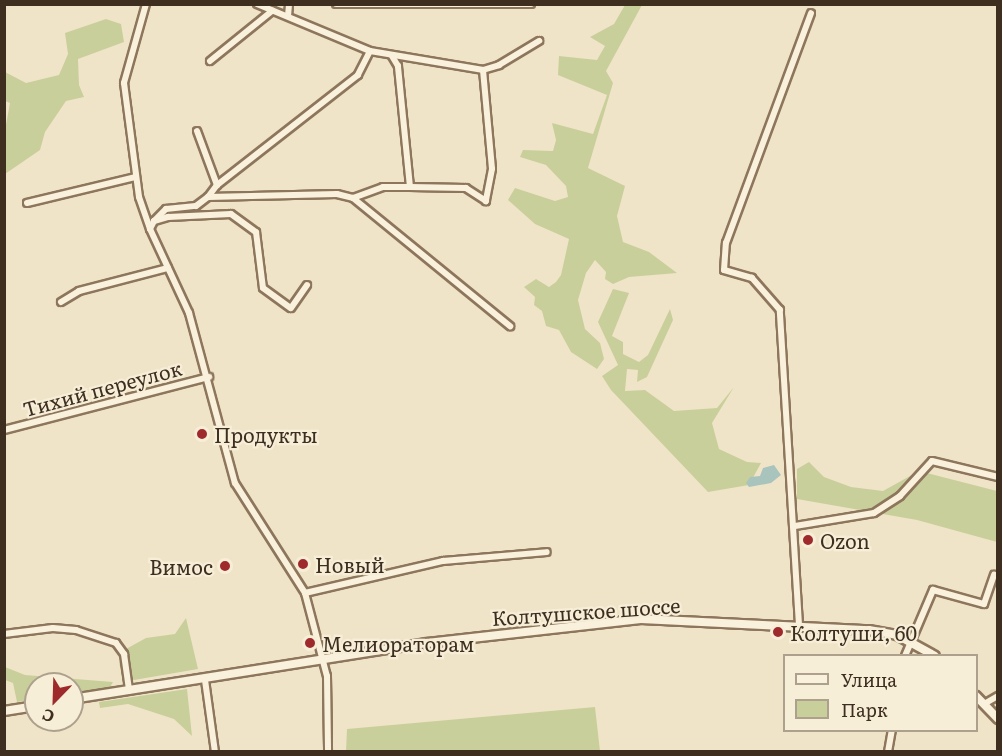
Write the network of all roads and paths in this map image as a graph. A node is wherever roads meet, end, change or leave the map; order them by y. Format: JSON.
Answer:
{"nodes":[{"id":1,"x":146,"y":4,"type":"edge"},
{"id":2,"x":257,"y":4,"type":"edge"},
{"id":3,"x":289,"y":4,"type":"edge"},
{"id":4,"x":336,"y":4,"type":"edge"},
{"id":5,"x":531,"y":4,"type":"edge"},
{"id":6,"x":272,"y":10,"type":"junction"},
{"id":7,"x":811,"y":13,"type":"dead end"},
{"id":8,"x":288,"y":16,"type":"junction"},
{"id":9,"x":539,"y":41,"type":"dead end"},
{"id":10,"x":369,"y":51,"type":"junction"},
{"id":11,"x":392,"y":56,"type":"junction"},
{"id":12,"x":210,"y":61,"type":"dead end"},
{"id":13,"x":483,"y":70,"type":"junction"},
{"id":14,"x":197,"y":131,"type":"dead end"},
{"id":15,"x":135,"y":177,"type":"junction"},
{"id":16,"x":217,"y":184,"type":"junction"},
{"id":17,"x":410,"y":187,"type":"junction"},
{"id":18,"x":208,"y":197,"type":"junction"},
{"id":19,"x":353,"y":198,"type":"junction"},
{"id":20,"x":27,"y":203,"type":"dead end"},
{"id":21,"x":154,"y":221,"type":"junction"},
{"id":22,"x":150,"y":229,"type":"junction"},
{"id":23,"x":168,"y":268,"type":"junction"},
{"id":24,"x":307,"y":285,"type":"dead end"},
{"id":25,"x":61,"y":302,"type":"dead end"},
{"id":26,"x":510,"y":326,"type":"dead end"},
{"id":27,"x":209,"y":377,"type":"junction"},
{"id":28,"x":4,"y":430,"type":"edge"},
{"id":29,"x":998,"y":477,"type":"edge"},
{"id":30,"x":795,"y":526,"type":"junction"},
{"id":31,"x":547,"y":552,"type":"dead end"},
{"id":32,"x":994,"y":575,"type":"dead end"},
{"id":33,"x":305,"y":592,"type":"junction"},
{"id":34,"x":799,"y":625,"type":"junction"},
{"id":35,"x":4,"y":634,"type":"edge"},
{"id":36,"x":910,"y":641,"type":"junction"},
{"id":37,"x":906,"y":654,"type":"edge"},
{"id":38,"x":932,"y":654,"type":"edge"},
{"id":39,"x":323,"y":660,"type":"junction"},
{"id":40,"x":205,"y":680,"type":"junction"},
{"id":41,"x":129,"y":691,"type":"junction"},
{"id":42,"x":998,"y":696,"type":"edge"},
{"id":43,"x":84,"y":697,"type":"edge"},
{"id":44,"x":978,"y":698,"type":"edge"},
{"id":45,"x":984,"y":704,"type":"junction"},
{"id":46,"x":24,"y":708,"type":"edge"},
{"id":47,"x":4,"y":711,"type":"edge"},
{"id":48,"x":998,"y":719,"type":"edge"},
{"id":49,"x":892,"y":732,"type":"edge"},
{"id":50,"x":215,"y":752,"type":"edge"},
{"id":51,"x":328,"y":752,"type":"edge"},
{"id":52,"x":888,"y":752,"type":"edge"}],
"edges":[{"from":1,"to":15,"type":"street"},
{"from":2,"to":6,"type":"street"},
{"from":3,"to":8,"type":"street"},
{"from":4,"to":5,"type":"street"},
{"from":6,"to":8,"type":"street"},
{"from":6,"to":12,"type":"street"},
{"from":7,"to":30,"type":"street"},
{"from":8,"to":10,"type":"street"},
{"from":9,"to":13,"type":"street"},
{"from":10,"to":11,"type":"street"},
{"from":10,"to":16,"type":"street"},
{"from":11,"to":13,"type":"street"},
{"from":11,"to":17,"type":"street"},
{"from":13,"to":17,"type":"street"},
{"from":14,"to":16,"type":"street"},
{"from":15,"to":20,"type":"street"},
{"from":15,"to":22,"type":"street"},
{"from":16,"to":18,"type":"street"},
{"from":17,"to":19,"type":"street"},
{"from":18,"to":19,"type":"street"},
{"from":18,"to":21,"type":"street"},
{"from":19,"to":26,"type":"street"},
{"from":21,"to":22,"type":"street"},
{"from":21,"to":24,"type":"street"},
{"from":22,"to":23,"type":"street"},
{"from":23,"to":25,"type":"street"},
{"from":23,"to":27,"type":"street"},
{"from":27,"to":28,"type":"street","name":"Тихий переулок"},
{"from":27,"to":33,"type":"street"},
{"from":29,"to":30,"type":"street"},
{"from":30,"to":34,"type":"street"},
{"from":31,"to":33,"type":"street"},
{"from":32,"to":36,"type":"street"},
{"from":33,"to":39,"type":"street"},
{"from":34,"to":36,"type":"main road","name":"Колтушское шоссе"},
{"from":34,"to":39,"type":"main road","name":"Колтушское шоссе"},
{"from":35,"to":41,"type":"street"},
{"from":36,"to":37,"type":"street"},
{"from":36,"to":38,"type":"main road","name":"Колтушское шоссе"},
{"from":39,"to":40,"type":"main road","name":"Колтушское шоссе"},
{"from":39,"to":51,"type":"street"},
{"from":40,"to":41,"type":"main road","name":"Колтушское шоссе"},
{"from":40,"to":50,"type":"street"},
{"from":41,"to":43,"type":"main road","name":"Колтушское шоссе"},
{"from":42,"to":45,"type":"street"},
{"from":44,"to":45,"type":"main road"},
{"from":45,"to":48,"type":"main road"},
{"from":46,"to":47,"type":"main road"},
{"from":49,"to":52,"type":"street"}]}
